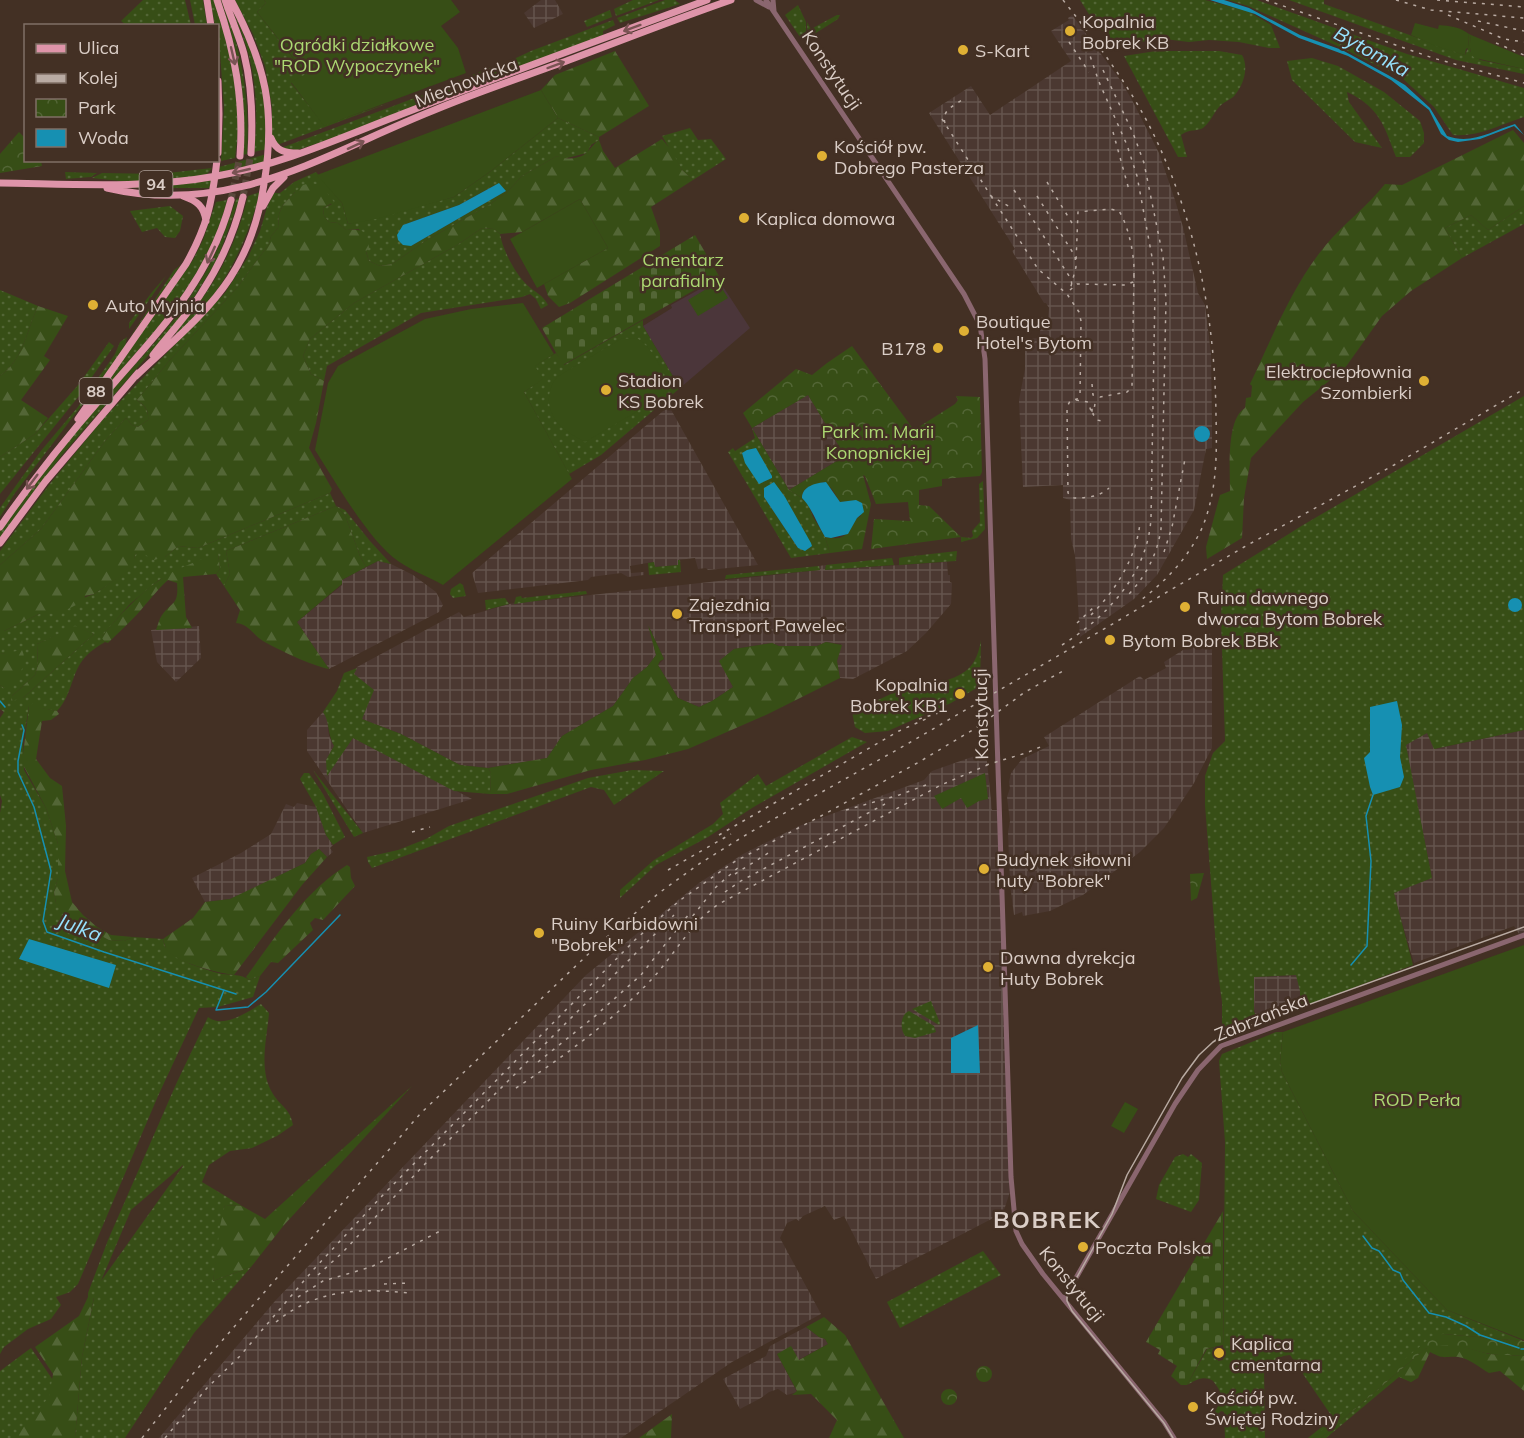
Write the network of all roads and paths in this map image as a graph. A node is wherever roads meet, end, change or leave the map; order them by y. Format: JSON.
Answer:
{"nodes":[{"id":1,"x":207,"y":0,"type":"edge"},
{"id":2,"x":217,"y":0,"type":"edge"},
{"id":3,"x":225,"y":0,"type":"edge"},
{"id":4,"x":231,"y":0,"type":"edge"},
{"id":5,"x":707,"y":0,"type":"edge"},
{"id":6,"x":731,"y":0,"type":"edge"},
{"id":7,"x":756,"y":0,"type":"edge"},
{"id":8,"x":766,"y":0,"type":"edge"},
{"id":9,"x":773,"y":0,"type":"edge"},
{"id":10,"x":775,"y":12,"type":"junction"},
{"id":11,"x":211,"y":24,"type":"edge"},
{"id":12,"x":270,"y":133,"type":"junction"},
{"id":13,"x":250,"y":153,"type":"tunnel mouth"},
{"id":14,"x":304,"y":153,"type":"junction"},
{"id":15,"x":240,"y":156,"type":"tunnel mouth"},
{"id":16,"x":217,"y":162,"type":"edge"},
{"id":17,"x":267,"y":165,"type":"junction"},
{"id":18,"x":302,"y":167,"type":"junction"},
{"id":19,"x":215,"y":177,"type":"junction"},
{"id":20,"x":264,"y":181,"type":"junction"},
{"id":21,"x":0,"y":183,"type":"edge"},
{"id":22,"x":96,"y":185,"type":"junction"},
{"id":23,"x":213,"y":192,"type":"junction"},
{"id":24,"x":181,"y":195,"type":"junction"},
{"id":25,"x":243,"y":197,"type":"tunnel mouth"},
{"id":26,"x":231,"y":200,"type":"tunnel mouth"},
{"id":27,"x":259,"y":214,"type":"junction"},
{"id":28,"x":206,"y":224,"type":"junction"},
{"id":29,"x":136,"y":376,"type":"junction"},
{"id":30,"x":66,"y":439,"type":"junction"},
{"id":31,"x":0,"y":527,"type":"edge"},
{"id":32,"x":0,"y":543,"type":"edge"},
{"id":33,"x":1524,"y":935,"type":"edge"},
{"id":34,"x":1064,"y":1299,"type":"junction"},
{"id":35,"x":1174,"y":1438,"type":"edge"}],
"edges":[{"from":1,"to":11,"type":"main road"},
{"from":2,"to":15,"type":"main road","one_way":true},
{"from":3,"to":13,"type":"main road"},
{"from":4,"to":12,"type":"main road"},
{"from":5,"to":14,"type":"main road","name":"Miechowicka","number":"94","one_way":true},
{"from":18,"to":6,"type":"main road","name":"Miechowicka","number":"94","one_way":true},
{"from":7,"to":10,"type":"street"},
{"from":8,"to":10,"type":"street","name":"Konstytucji"},
{"from":9,"to":10,"type":"street"},
{"from":10,"to":34,"type":"street","name":"Konstytucji"},
{"from":12,"to":14,"type":"main road"},
{"from":12,"to":17,"type":"main road"},
{"from":14,"to":17,"type":"main road","name":"Miechowicka","number":"94"},
{"from":16,"to":19,"type":"main road"},
{"from":17,"to":19,"type":"main road","number":"94","one_way":true},
{"from":17,"to":20,"type":"main road","number":"88"},
{"from":18,"to":20,"type":"main road","name":"Miechowicka","number":"94"},
{"from":18,"to":27,"type":"main road"},
{"from":19,"to":22,"type":"main road","number":"94"},
{"from":19,"to":23,"type":"main road","number":"88"},
{"from":20,"to":23,"type":"main road","name":"Miechowicka","number":"94"},
{"from":20,"to":27,"type":"main road","number":"88"},
{"from":21,"to":22,"type":"main road","number":"94"},
{"from":22,"to":24,"type":"main road","number":"94"},
{"from":23,"to":24,"type":"main road","number":"94"},
{"from":23,"to":28,"type":"main road","number":"88"},
{"from":24,"to":28,"type":"main road"},
{"from":25,"to":29,"type":"main road"},
{"from":26,"to":30,"type":"main road","one_way":true},
{"from":27,"to":29,"type":"main road","number":"88"},
{"from":28,"to":30,"type":"main road","number":"88"},
{"from":29,"to":32,"type":"main road","number":"88"},
{"from":30,"to":31,"type":"main road","number":"88","one_way":true},
{"from":33,"to":34,"type":"street","name":"Zabrzańska"},
{"from":34,"to":35,"type":"street","name":"Konstytucji"}]}
